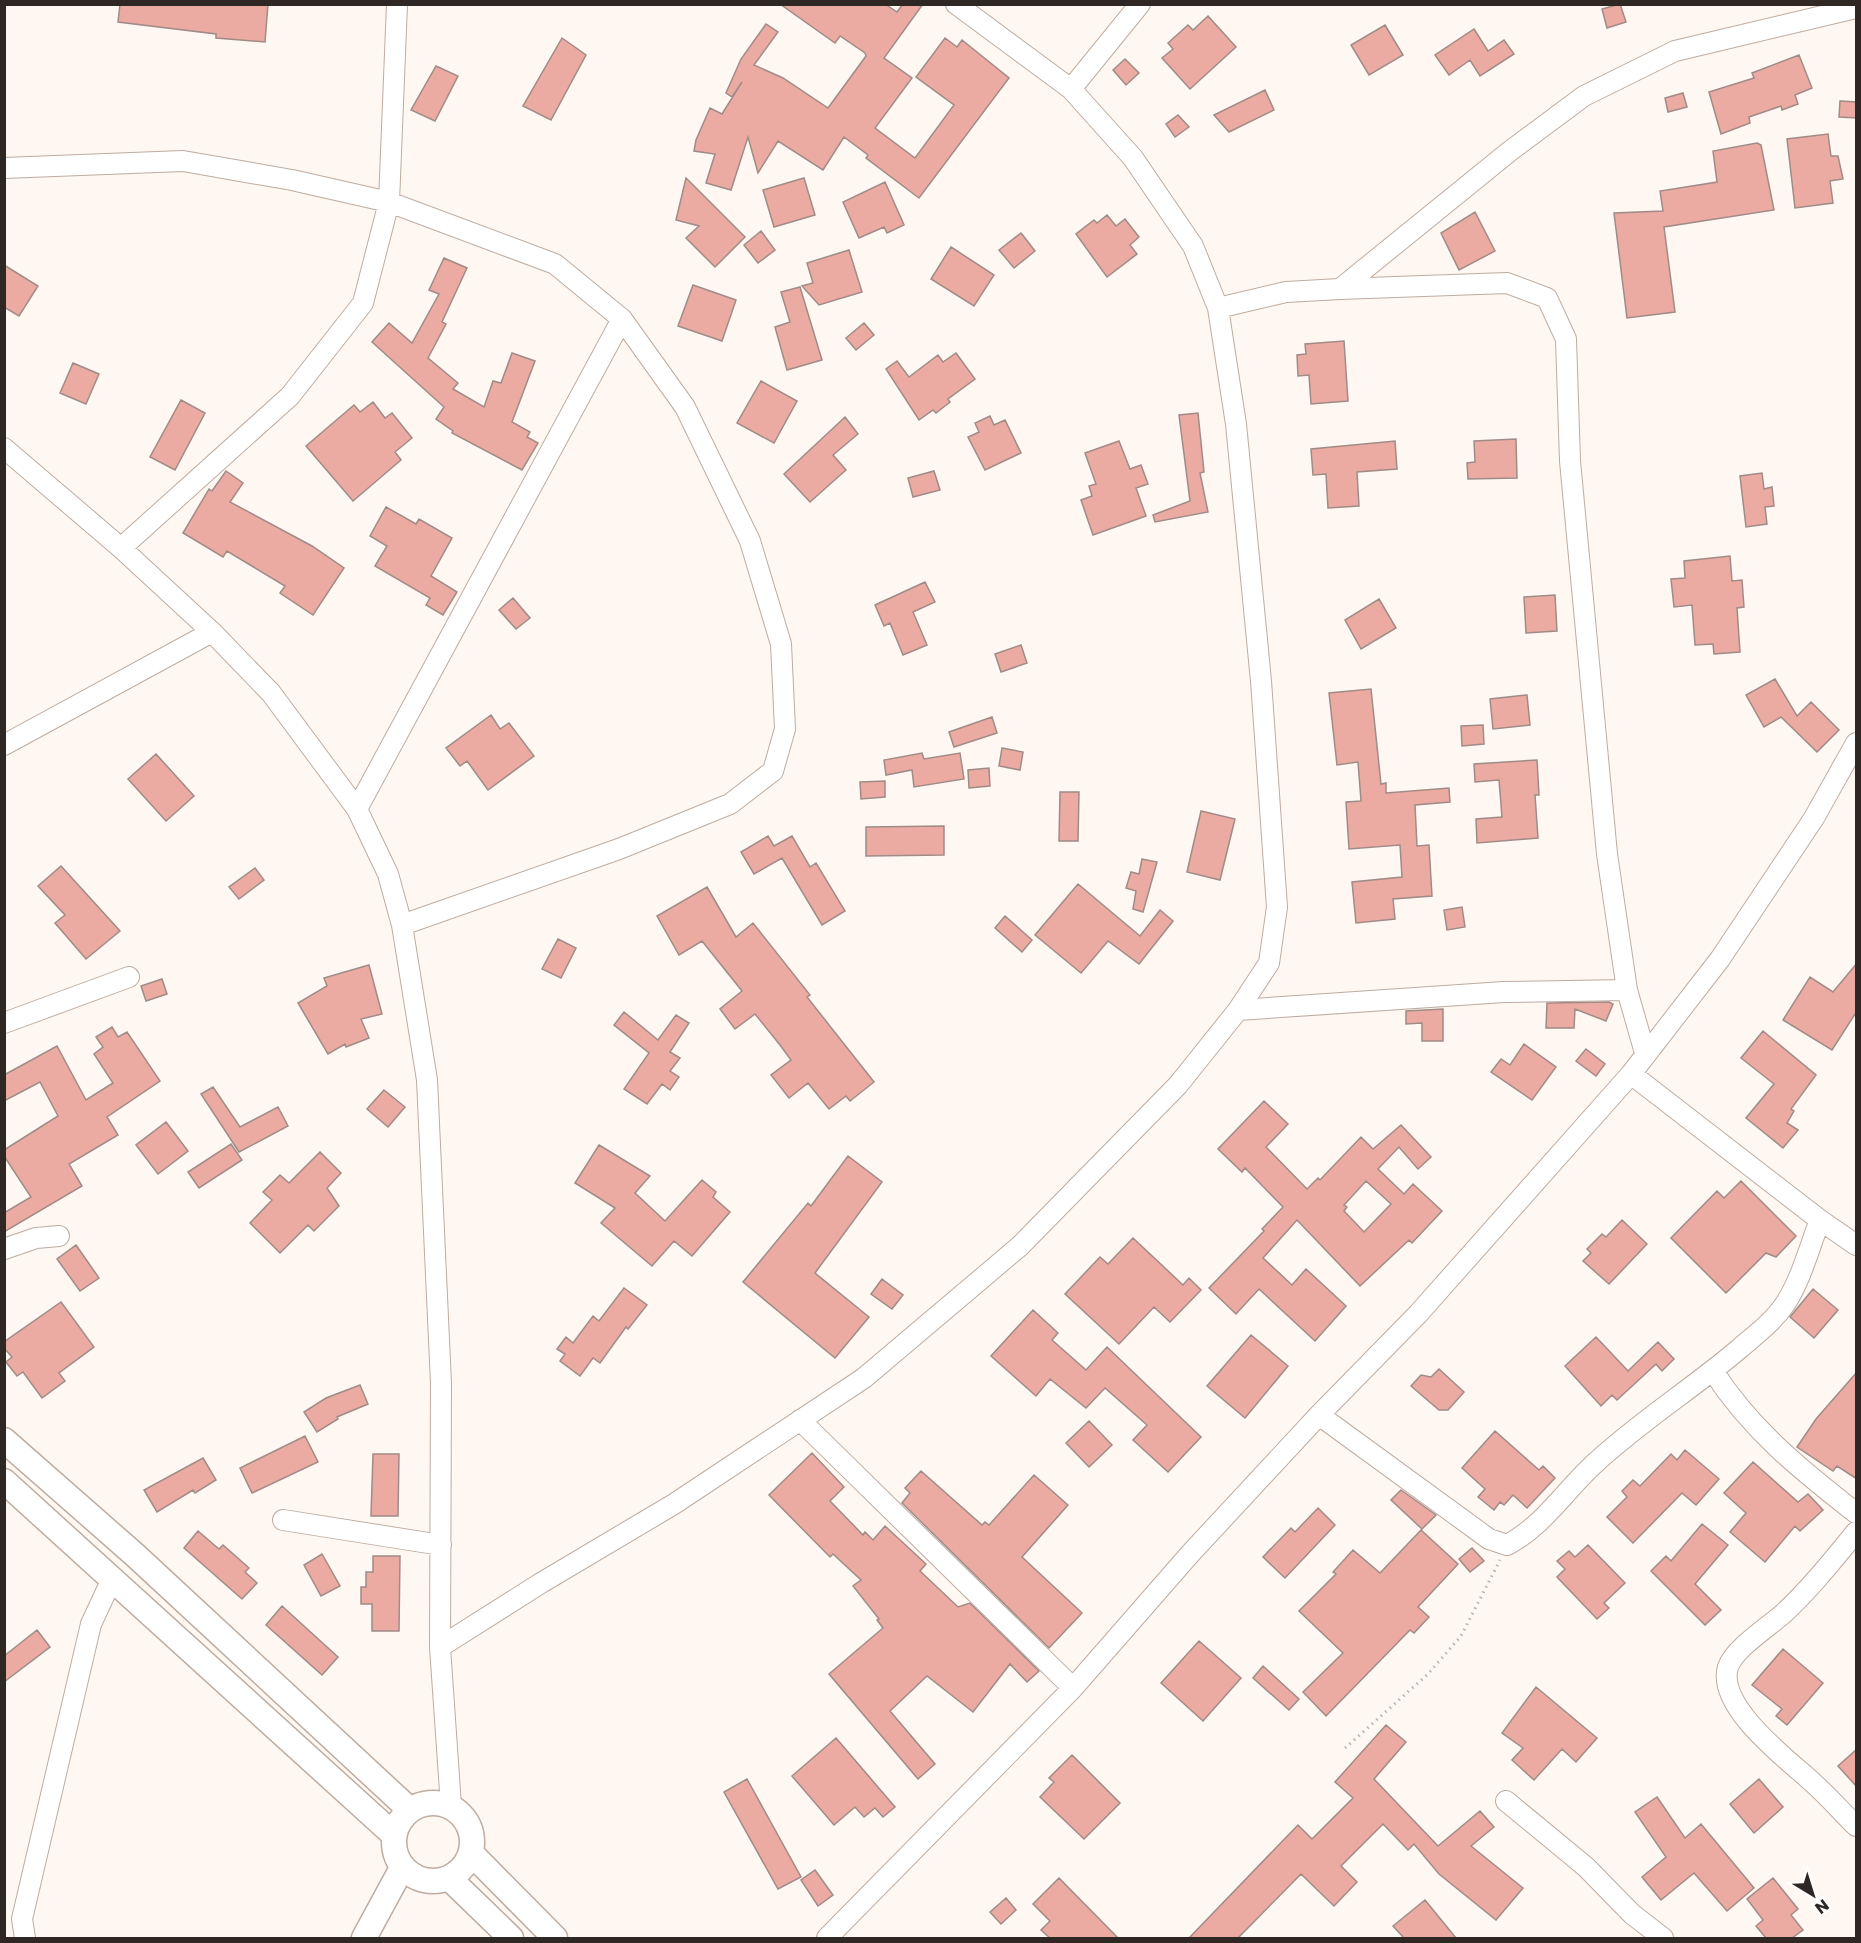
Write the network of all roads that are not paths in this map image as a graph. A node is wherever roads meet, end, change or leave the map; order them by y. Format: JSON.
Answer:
{"nodes":[{"id":1,"x":398,"y":4,"type":"edge"},
{"id":2,"x":956,"y":4,"type":"edge"},
{"id":3,"x":1140,"y":4,"type":"edge"},
{"id":4,"x":1857,"y":8,"type":"edge"},
{"id":5,"x":1071,"y":89,"type":"junction"},
{"id":6,"x":4,"y":168,"type":"edge"},
{"id":7,"x":389,"y":202,"type":"junction"},
{"id":8,"x":1340,"y":289,"type":"junction"},
{"id":9,"x":1218,"y":308,"type":"junction"},
{"id":10,"x":622,"y":319,"type":"junction"},
{"id":11,"x":4,"y":448,"type":"edge"},
{"id":12,"x":121,"y":548,"type":"junction"},
{"id":13,"x":212,"y":632,"type":"junction"},
{"id":14,"x":1857,"y":743,"type":"edge"},
{"id":15,"x":4,"y":745,"type":"edge"},
{"id":16,"x":357,"y":809,"type":"junction"},
{"id":17,"x":402,"y":925,"type":"junction"},
{"id":18,"x":129,"y":977,"type":"dead end"},
{"id":19,"x":1627,"y":990,"type":"junction"},
{"id":20,"x":1238,"y":1010,"type":"junction"},
{"id":21,"x":4,"y":1023,"type":"edge"},
{"id":22,"x":1645,"y":1053,"type":"junction"},
{"id":23,"x":1631,"y":1074,"type":"junction"},
{"id":24,"x":1820,"y":1220,"type":"junction"},
{"id":25,"x":59,"y":1236,"type":"dead end"},
{"id":26,"x":1857,"y":1245,"type":"edge"},
{"id":27,"x":4,"y":1249,"type":"edge"},
{"id":28,"x":1713,"y":1371,"type":"junction"},
{"id":29,"x":1319,"y":1415,"type":"junction"},
{"id":30,"x":800,"y":1420,"type":"junction"},
{"id":31,"x":4,"y":1440,"type":"edge"},
{"id":32,"x":4,"y":1481,"type":"edge"},
{"id":33,"x":1857,"y":1513,"type":"edge"},
{"id":34,"x":283,"y":1520,"type":"dead end"},
{"id":35,"x":1857,"y":1532,"type":"edge"},
{"id":36,"x":441,"y":1545,"type":"junction"},
{"id":37,"x":112,"y":1579,"type":"junction"},
{"id":38,"x":440,"y":1647,"type":"junction"},
{"id":39,"x":1073,"y":1688,"type":"junction"},
{"id":40,"x":1506,"y":1801,"type":"dead end"},
{"id":41,"x":451,"y":1806,"type":"junction"},
{"id":42,"x":410,"y":1810,"type":"junction"},
{"id":43,"x":1857,"y":1826,"type":"edge"},
{"id":44,"x":394,"y":1835,"type":"junction"},
{"id":45,"x":471,"y":1853,"type":"junction"},
{"id":46,"x":402,"y":1868,"type":"junction"},
{"id":47,"x":449,"y":1878,"type":"junction"},
{"id":48,"x":25,"y":1938,"type":"edge"},
{"id":49,"x":364,"y":1938,"type":"edge"},
{"id":50,"x":511,"y":1938,"type":"edge"},
{"id":51,"x":555,"y":1938,"type":"edge"},
{"id":52,"x":827,"y":1938,"type":"edge"},
{"id":53,"x":1663,"y":1938,"type":"edge"}],
"edges":[{"from":1,"to":7,"type":"street"},
{"from":2,"to":5,"type":"street"},
{"from":3,"to":5,"type":"street"},
{"from":4,"to":8,"type":"street"},
{"from":5,"to":9,"type":"street"},
{"from":6,"to":7,"type":"street"},
{"from":7,"to":10,"type":"street"},
{"from":7,"to":12,"type":"street"},
{"from":8,"to":9,"type":"street"},
{"from":8,"to":19,"type":"street"},
{"from":9,"to":20,"type":"street"},
{"from":10,"to":16,"type":"street"},
{"from":10,"to":17,"type":"street"},
{"from":11,"to":12,"type":"street"},
{"from":12,"to":13,"type":"street"},
{"from":13,"to":15,"type":"street"},
{"from":13,"to":16,"type":"street"},
{"from":14,"to":22,"type":"street"},
{"from":16,"to":17,"type":"street"},
{"from":17,"to":36,"type":"street"},
{"from":18,"to":21,"type":"street"},
{"from":19,"to":20,"type":"street"},
{"from":19,"to":22,"type":"street"},
{"from":20,"to":30,"type":"street"},
{"from":22,"to":23,"type":"street"},
{"from":23,"to":24,"type":"street"},
{"from":23,"to":29,"type":"street"},
{"from":24,"to":26,"type":"street"},
{"from":24,"to":28,"type":"street"},
{"from":25,"to":27,"type":"street"},
{"from":28,"to":29,"type":"street"},
{"from":28,"to":33,"type":"street"},
{"from":29,"to":39,"type":"street"},
{"from":30,"to":38,"type":"street"},
{"from":30,"to":39,"type":"street"},
{"from":31,"to":42,"type":"street"},
{"from":32,"to":37,"type":"street"},
{"from":34,"to":36,"type":"street"},
{"from":35,"to":43,"type":"street"},
{"from":36,"to":38,"type":"street"},
{"from":37,"to":44,"type":"street"},
{"from":37,"to":48,"type":"street"},
{"from":38,"to":41,"type":"street"},
{"from":39,"to":52,"type":"street"},
{"from":40,"to":53,"type":"street"},
{"from":41,"to":42,"type":"street"},
{"from":41,"to":45,"type":"street"},
{"from":42,"to":44,"type":"street"},
{"from":44,"to":46,"type":"street"},
{"from":45,"to":47,"type":"street"},
{"from":45,"to":51,"type":"street"},
{"from":46,"to":47,"type":"street"},
{"from":46,"to":49,"type":"street"},
{"from":47,"to":50,"type":"street"}]}
